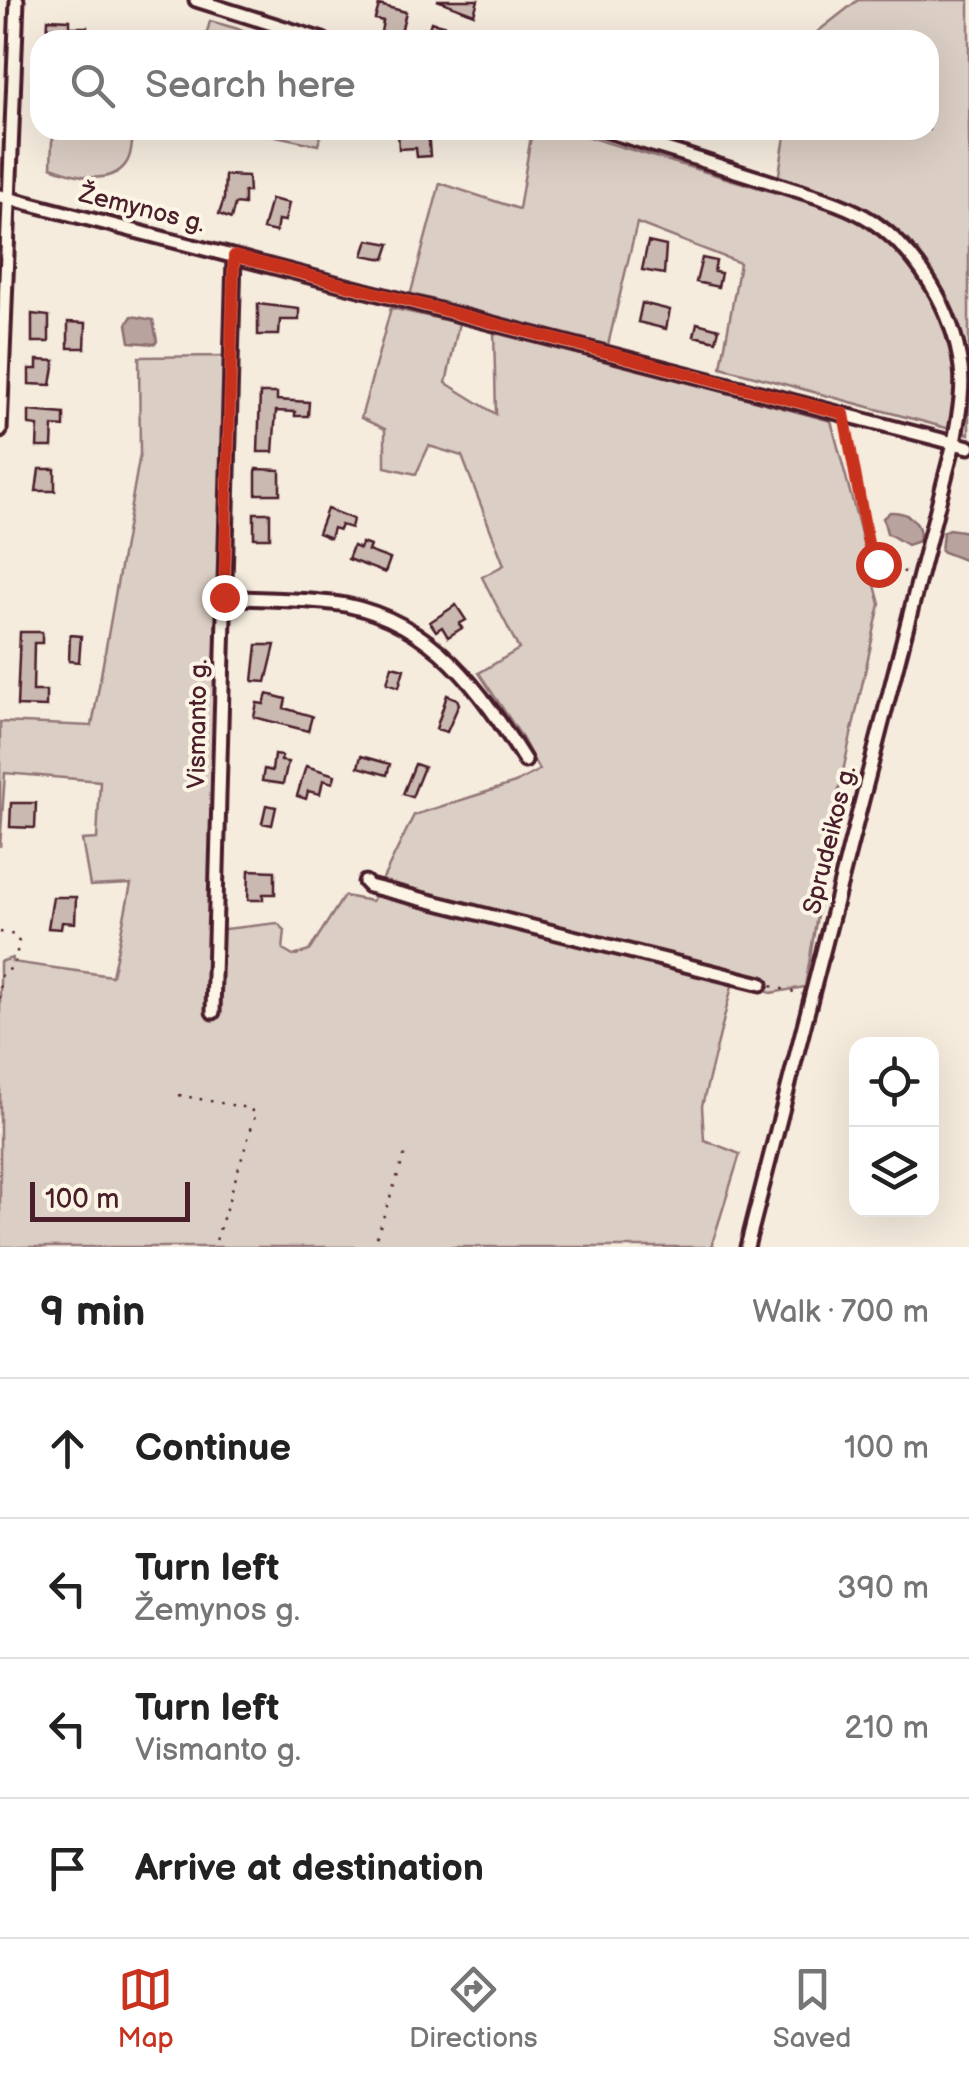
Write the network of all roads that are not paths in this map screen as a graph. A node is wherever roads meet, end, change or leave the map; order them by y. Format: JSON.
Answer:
{"nodes":[{"id":1,"x":17,"y":0,"type":"edge"},
{"id":2,"x":196,"y":0,"type":"edge"},
{"id":3,"x":291,"y":30,"type":"edge"},
{"id":4,"x":636,"y":140,"type":"edge"},
{"id":5,"x":5,"y":198,"type":"edge"},
{"id":6,"x":234,"y":256,"type":"junction"},
{"id":7,"x":0,"y":431,"type":"edge"},
{"id":8,"x":954,"y":444,"type":"junction"},
{"id":9,"x":969,"y":447,"type":"edge"},
{"id":10,"x":224,"y":597,"type":"junction"},
{"id":11,"x":525,"y":761,"type":"dead end"},
{"id":12,"x":365,"y":882,"type":"dead end"},
{"id":13,"x":762,"y":984,"type":"road end"},
{"id":14,"x":213,"y":1012,"type":"dead end"},
{"id":15,"x":747,"y":1247,"type":"edge"}],
"edges":[{"from":1,"to":5,"type":"street"},
{"from":2,"to":3,"type":"street"},
{"from":4,"to":8,"type":"street","name":"Sprudeikos g."},
{"from":5,"to":6,"type":"street","name":"Žemynos g."},
{"from":5,"to":7,"type":"street"},
{"from":6,"to":8,"type":"street","name":"Žemynos g."},
{"from":6,"to":10,"type":"street","name":"Vismanto g."},
{"from":8,"to":9,"type":"street","name":"Žemynos g."},
{"from":8,"to":15,"type":"street","name":"Sprudeikos g."},
{"from":10,"to":11,"type":"street"},
{"from":10,"to":14,"type":"street","name":"Vismanto g."},
{"from":12,"to":13,"type":"street"}]}
